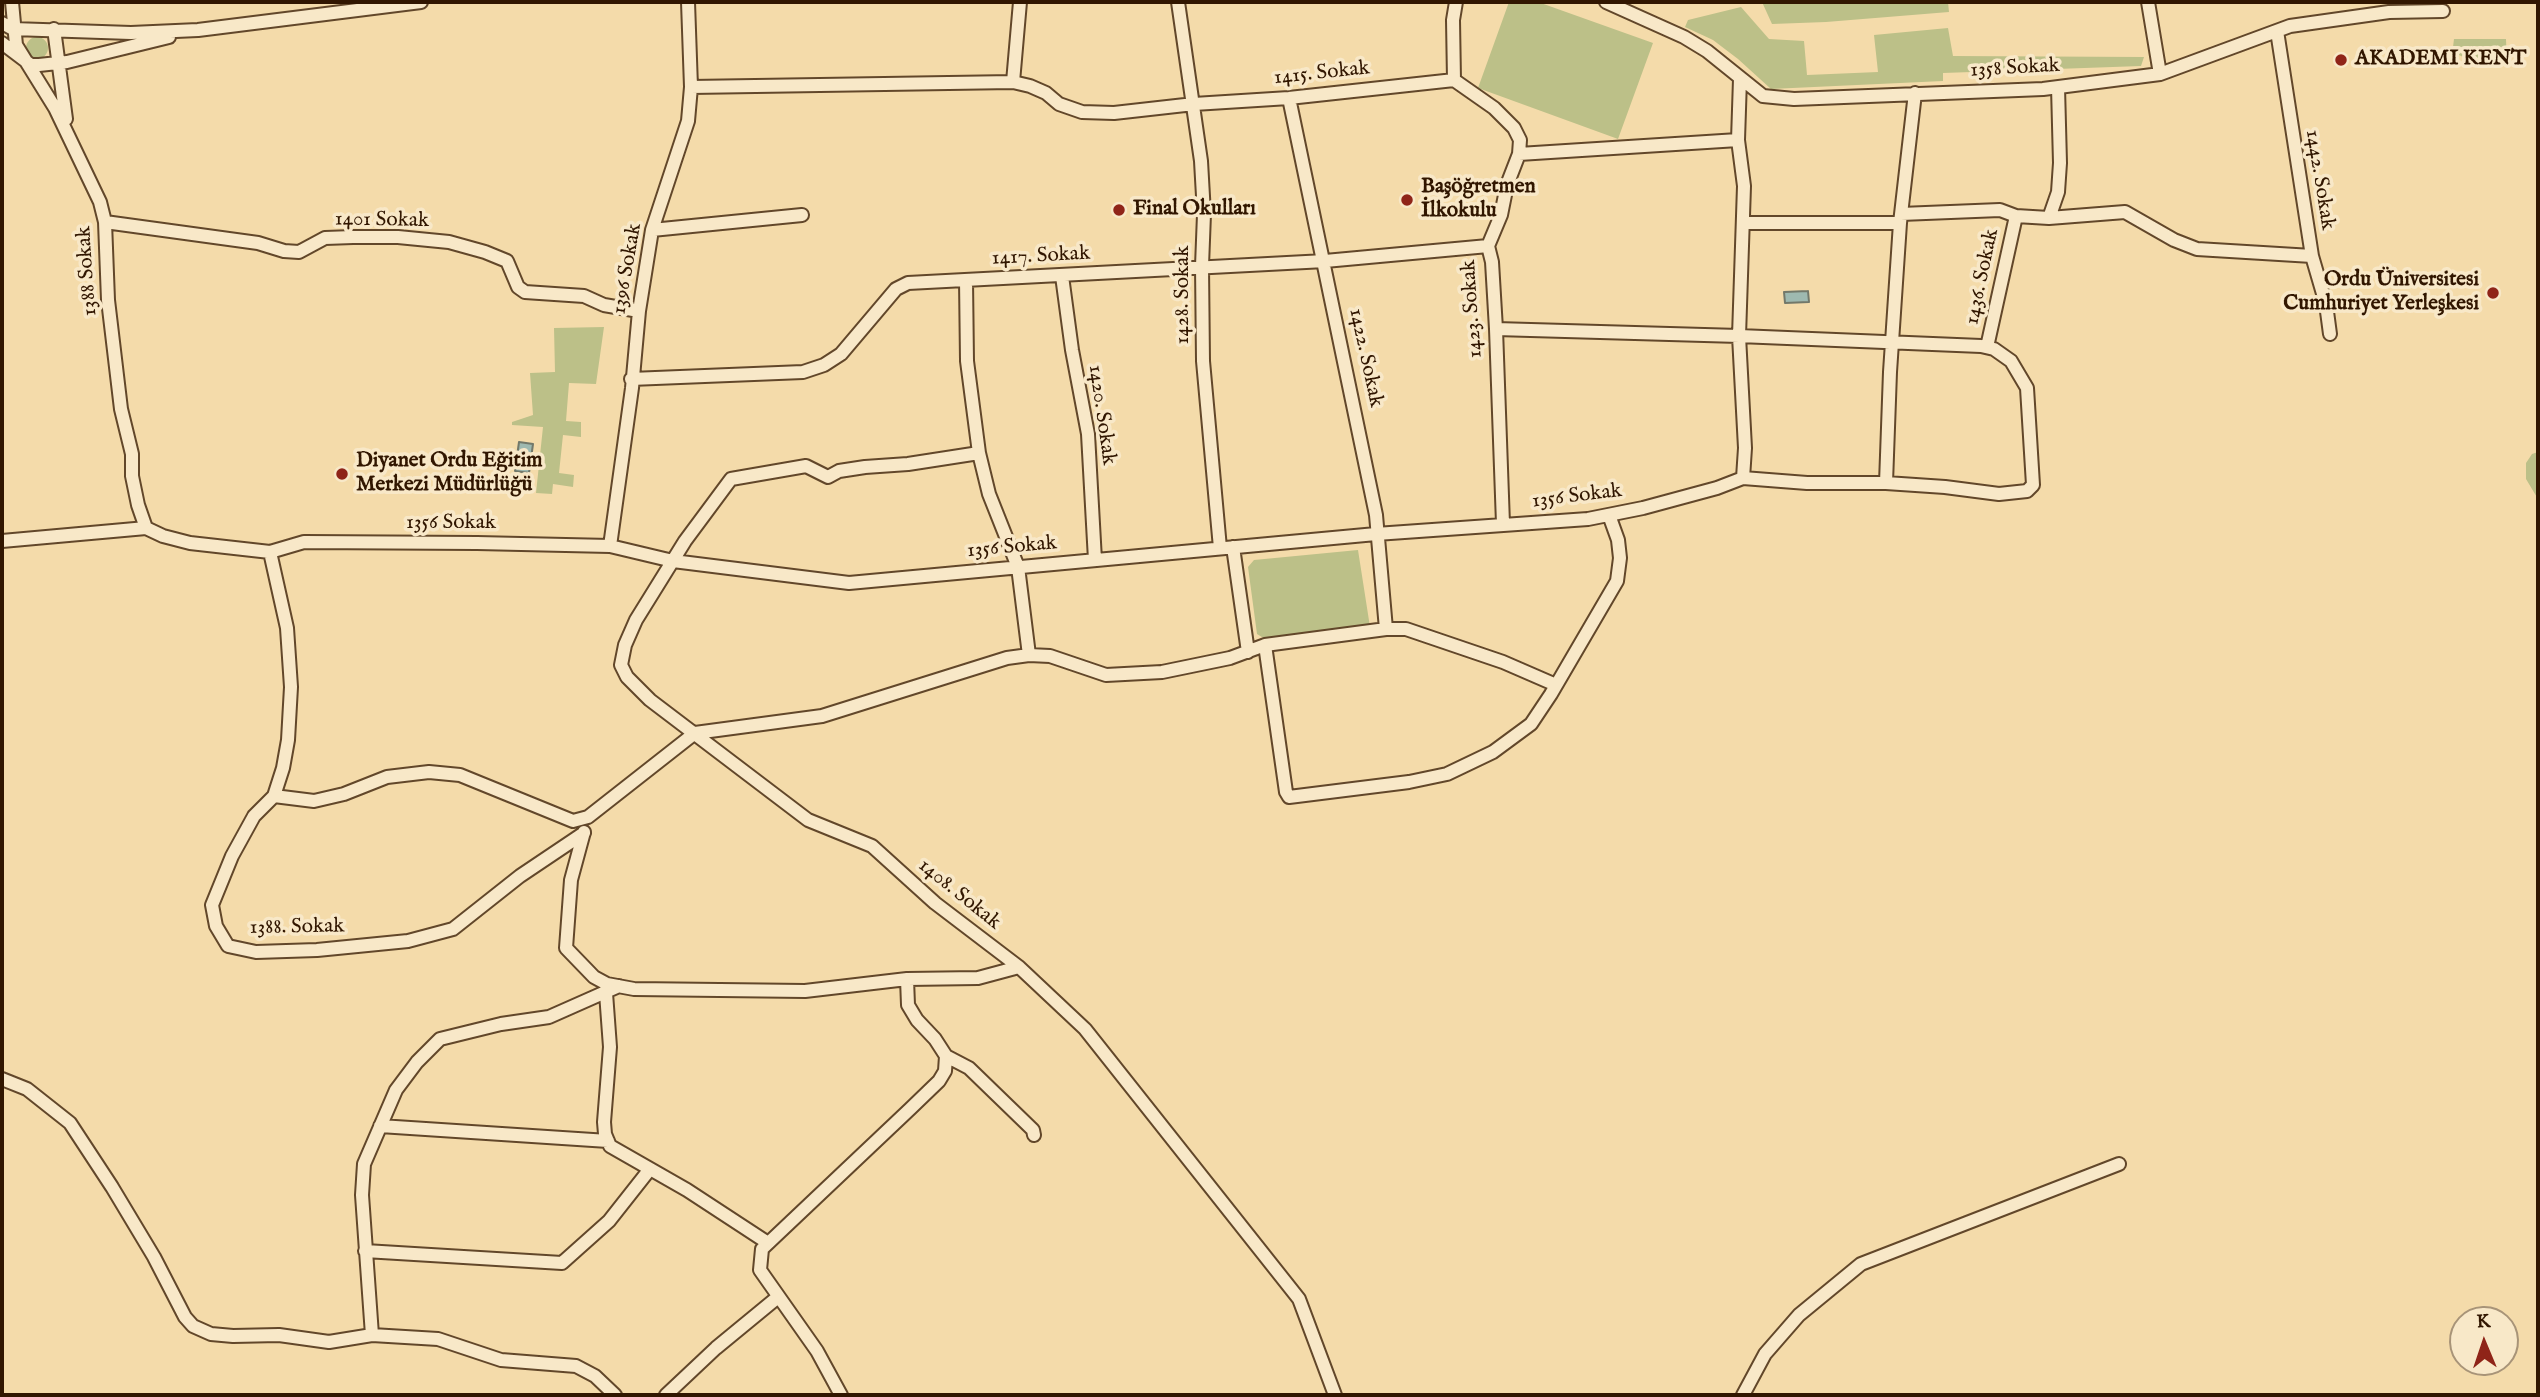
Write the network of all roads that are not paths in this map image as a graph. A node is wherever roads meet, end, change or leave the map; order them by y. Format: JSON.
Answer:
{"nodes":[{"id":1,"x":12,"y":2,"type":"edge"},
{"id":2,"x":421,"y":2,"type":"edge"},
{"id":3,"x":688,"y":2,"type":"edge"},
{"id":4,"x":1020,"y":2,"type":"edge"},
{"id":5,"x":1178,"y":2,"type":"edge"},
{"id":6,"x":1456,"y":2,"type":"edge"},
{"id":7,"x":1606,"y":2,"type":"edge"},
{"id":8,"x":2148,"y":2,"type":"edge"},
{"id":9,"x":388,"y":4,"type":"edge"},
{"id":10,"x":2443,"y":11,"type":"dead end"},
{"id":11,"x":7,"y":26,"type":"edge"},
{"id":12,"x":54,"y":29,"type":"junction"},
{"id":13,"x":198,"y":30,"type":"junction"},
{"id":14,"x":2277,"y":31,"type":"junction"},
{"id":15,"x":3,"y":45,"type":"edge"},
{"id":16,"x":58,"y":63,"type":"junction"},
{"id":17,"x":31,"y":65,"type":"junction"},
{"id":18,"x":2160,"y":74,"type":"junction"},
{"id":19,"x":1740,"y":79,"type":"junction"},
{"id":20,"x":1454,"y":80,"type":"junction"},
{"id":21,"x":1013,"y":82,"type":"junction"},
{"id":22,"x":691,"y":87,"type":"junction"},
{"id":23,"x":2057,"y":87,"type":"junction"},
{"id":24,"x":1915,"y":93,"type":"junction"},
{"id":25,"x":1289,"y":98,"type":"junction"},
{"id":26,"x":1194,"y":104,"type":"junction"},
{"id":27,"x":70,"y":136,"type":"junction"},
{"id":28,"x":1738,"y":140,"type":"junction"},
{"id":29,"x":1519,"y":154,"type":"junction"},
{"id":30,"x":802,"y":215,"type":"dead end"},
{"id":31,"x":2016,"y":216,"type":"junction"},
{"id":32,"x":2049,"y":218,"type":"junction"},
{"id":33,"x":1901,"y":219,"type":"junction"},
{"id":34,"x":105,"y":222,"type":"junction"},
{"id":35,"x":1743,"y":223,"type":"junction"},
{"id":36,"x":652,"y":230,"type":"junction"},
{"id":37,"x":1488,"y":246,"type":"junction"},
{"id":38,"x":2312,"y":256,"type":"junction"},
{"id":39,"x":1325,"y":261,"type":"junction"},
{"id":40,"x":1202,"y":266,"type":"junction"},
{"id":41,"x":1062,"y":276,"type":"junction"},
{"id":42,"x":966,"y":280,"type":"junction"},
{"id":43,"x":639,"y":311,"type":"junction"},
{"id":44,"x":1496,"y":329,"type":"junction"},
{"id":45,"x":2330,"y":334,"type":"dead end"},
{"id":46,"x":1739,"y":336,"type":"junction"},
{"id":47,"x":1892,"y":341,"type":"junction"},
{"id":48,"x":1987,"y":347,"type":"junction"},
{"id":49,"x":631,"y":379,"type":"junction"},
{"id":50,"x":979,"y":453,"type":"junction"},
{"id":51,"x":1744,"y":478,"type":"junction"},
{"id":52,"x":1885,"y":483,"type":"junction"},
{"id":53,"x":1609,"y":514,"type":"junction"},
{"id":54,"x":1503,"y":524,"type":"junction"},
{"id":55,"x":146,"y":528,"type":"junction"},
{"id":56,"x":1376,"y":534,"type":"junction"},
{"id":57,"x":2,"y":541,"type":"edge"},
{"id":58,"x":610,"y":546,"type":"junction"},
{"id":59,"x":1227,"y":548,"type":"junction"},
{"id":60,"x":270,"y":552,"type":"junction"},
{"id":61,"x":1095,"y":560,"type":"junction"},
{"id":62,"x":673,"y":561,"type":"junction"},
{"id":63,"x":1018,"y":567,"type":"junction"},
{"id":64,"x":1386,"y":629,"type":"junction"},
{"id":65,"x":1265,"y":645,"type":"junction"},
{"id":66,"x":1248,"y":652,"type":"junction"},
{"id":67,"x":1029,"y":655,"type":"junction"},
{"id":68,"x":1556,"y":685,"type":"junction"},
{"id":69,"x":695,"y":733,"type":"junction"},
{"id":70,"x":274,"y":796,"type":"junction"},
{"id":71,"x":588,"y":817,"type":"junction"},
{"id":72,"x":584,"y":833,"type":"junction"},
{"id":73,"x":1019,"y":967,"type":"junction"},
{"id":74,"x":907,"y":979,"type":"junction"},
{"id":75,"x":620,"y":986,"type":"junction"},
{"id":76,"x":606,"y":993,"type":"junction"},
{"id":77,"x":946,"y":1056,"type":"junction"},
{"id":78,"x":2,"y":1079,"type":"edge"},
{"id":79,"x":380,"y":1126,"type":"junction"},
{"id":80,"x":1034,"y":1135,"type":"dead end"},
{"id":81,"x":608,"y":1141,"type":"junction"},
{"id":82,"x":2119,"y":1164,"type":"dead end"},
{"id":83,"x":650,"y":1169,"type":"junction"},
{"id":84,"x":768,"y":1242,"type":"junction"},
{"id":85,"x":365,"y":1251,"type":"junction"},
{"id":86,"x":778,"y":1297,"type":"junction"},
{"id":87,"x":372,"y":1335,"type":"junction"},
{"id":88,"x":615,"y":1395,"type":"edge"},
{"id":89,"x":666,"y":1395,"type":"edge"},
{"id":90,"x":841,"y":1395,"type":"edge"},
{"id":91,"x":1335,"y":1395,"type":"edge"},
{"id":92,"x":1743,"y":1395,"type":"edge"}],
"edges":[{"from":1,"to":11,"type":"street"},
{"from":2,"to":9,"type":"street"},
{"from":3,"to":22,"type":"street","name":"1396 Sokak"},
{"from":4,"to":21,"type":"street"},
{"from":5,"to":26,"type":"street","name":"1428. Sokak"},
{"from":6,"to":20,"type":"street"},
{"from":7,"to":19,"type":"street","name":"1358 Sokak"},
{"from":8,"to":18,"type":"street"},
{"from":9,"to":13,"type":"street"},
{"from":10,"to":14,"type":"street","name":"1358 Sokak"},
{"from":11,"to":12,"type":"street"},
{"from":11,"to":17,"type":"street","name":"1388 Sokak"},
{"from":12,"to":13,"type":"street"},
{"from":12,"to":16,"type":"street"},
{"from":13,"to":16,"type":"street"},
{"from":14,"to":18,"type":"street","name":"1358 Sokak"},
{"from":14,"to":38,"type":"street","name":"1442. Sokak"},
{"from":15,"to":17,"type":"street"},
{"from":16,"to":17,"type":"street"},
{"from":16,"to":27,"type":"street"},
{"from":17,"to":27,"type":"street","name":"1388 Sokak"},
{"from":18,"to":23,"type":"street","name":"1358 Sokak"},
{"from":19,"to":24,"type":"street","name":"1358 Sokak"},
{"from":19,"to":28,"type":"street"},
{"from":20,"to":25,"type":"street","name":"1415. Sokak"},
{"from":20,"to":29,"type":"street"},
{"from":21,"to":22,"type":"street","name":"1415. Sokak"},
{"from":21,"to":26,"type":"street","name":"1415. Sokak"},
{"from":22,"to":36,"type":"street","name":"1396 Sokak"},
{"from":23,"to":24,"type":"street","name":"1358 Sokak"},
{"from":23,"to":32,"type":"street"},
{"from":24,"to":33,"type":"street"},
{"from":25,"to":26,"type":"street","name":"1415. Sokak"},
{"from":25,"to":39,"type":"street","name":"1422. Sokak"},
{"from":26,"to":40,"type":"street","name":"1428. Sokak"},
{"from":27,"to":34,"type":"street","name":"1388 Sokak"},
{"from":28,"to":29,"type":"street"},
{"from":28,"to":35,"type":"street"},
{"from":29,"to":37,"type":"street","name":"1423. Sokak"},
{"from":30,"to":36,"type":"street"},
{"from":31,"to":32,"type":"street","name":"1436. Sokak"},
{"from":31,"to":33,"type":"street","name":"1436. Sokak"},
{"from":31,"to":48,"type":"street","name":"1436. Sokak"},
{"from":32,"to":38,"type":"street","name":"1436. Sokak"},
{"from":33,"to":35,"type":"street","name":"1436. Sokak"},
{"from":33,"to":47,"type":"street"},
{"from":34,"to":43,"type":"street","name":"1401 Sokak"},
{"from":34,"to":55,"type":"street","name":"1388 Sokak"},
{"from":35,"to":46,"type":"street"},
{"from":36,"to":43,"type":"street","name":"1396 Sokak"},
{"from":37,"to":39,"type":"street","name":"1417. Sokak"},
{"from":37,"to":44,"type":"street","name":"1423. Sokak"},
{"from":38,"to":45,"type":"street","name":"1442. Sokak"},
{"from":39,"to":40,"type":"street","name":"1417. Sokak"},
{"from":39,"to":56,"type":"street","name":"1422. Sokak"},
{"from":40,"to":41,"type":"street","name":"1417. Sokak"},
{"from":40,"to":59,"type":"street","name":"1428. Sokak"},
{"from":41,"to":42,"type":"street","name":"1417. Sokak"},
{"from":41,"to":61,"type":"street","name":"1420. Sokak"},
{"from":42,"to":49,"type":"street","name":"1417. Sokak"},
{"from":42,"to":50,"type":"street"},
{"from":43,"to":49,"type":"street","name":"1396 Sokak"},
{"from":44,"to":46,"type":"street"},
{"from":44,"to":54,"type":"street","name":"1423. Sokak"},
{"from":46,"to":47,"type":"street"},
{"from":46,"to":51,"type":"street"},
{"from":47,"to":48,"type":"street"},
{"from":47,"to":52,"type":"street"},
{"from":48,"to":52,"type":"street","name":"1356 Sokak"},
{"from":49,"to":58,"type":"street","name":"1396 Sokak"},
{"from":50,"to":62,"type":"street","name":"1408. Sokak"},
{"from":50,"to":63,"type":"street"},
{"from":51,"to":52,"type":"street","name":"1356 Sokak"},
{"from":51,"to":53,"type":"street","name":"1356 Sokak"},
{"from":53,"to":54,"type":"street","name":"1356 Sokak"},
{"from":53,"to":68,"type":"street"},
{"from":54,"to":56,"type":"street","name":"1356 Sokak"},
{"from":55,"to":57,"type":"street","name":"1356 Sokak"},
{"from":55,"to":60,"type":"street","name":"1356 Sokak"},
{"from":56,"to":59,"type":"street","name":"1356 Sokak"},
{"from":56,"to":64,"type":"street","name":"1422. Sokak"},
{"from":58,"to":60,"type":"street","name":"1356 Sokak"},
{"from":58,"to":62,"type":"street","name":"1356 Sokak"},
{"from":59,"to":61,"type":"street","name":"1356 Sokak"},
{"from":59,"to":66,"type":"street","name":"1428. Sokak"},
{"from":60,"to":70,"type":"street","name":"1388. Sokak"},
{"from":61,"to":63,"type":"street","name":"1356 Sokak"},
{"from":62,"to":63,"type":"street","name":"1356 Sokak"},
{"from":62,"to":69,"type":"street","name":"1408. Sokak"},
{"from":63,"to":67,"type":"street"},
{"from":64,"to":65,"type":"street"},
{"from":64,"to":68,"type":"street"},
{"from":65,"to":66,"type":"street"},
{"from":65,"to":68,"type":"street"},
{"from":66,"to":67,"type":"street"},
{"from":67,"to":69,"type":"street"},
{"from":69,"to":71,"type":"street"},
{"from":69,"to":73,"type":"street","name":"1408. Sokak"},
{"from":70,"to":71,"type":"street"},
{"from":70,"to":72,"type":"street","name":"1388. Sokak"},
{"from":71,"to":72,"type":"street"},
{"from":72,"to":75,"type":"street"},
{"from":73,"to":74,"type":"street"},
{"from":73,"to":91,"type":"street","name":"1408. Sokak"},
{"from":74,"to":75,"type":"street"},
{"from":74,"to":77,"type":"street"},
{"from":75,"to":76,"type":"street"},
{"from":76,"to":79,"type":"street"},
{"from":76,"to":81,"type":"street"},
{"from":77,"to":80,"type":"street"},
{"from":77,"to":84,"type":"street"},
{"from":78,"to":87,"type":"street"},
{"from":79,"to":81,"type":"street"},
{"from":79,"to":85,"type":"street"},
{"from":81,"to":83,"type":"street"},
{"from":82,"to":92,"type":"street"},
{"from":83,"to":84,"type":"street"},
{"from":83,"to":85,"type":"street"},
{"from":84,"to":86,"type":"street"},
{"from":85,"to":87,"type":"street"},
{"from":86,"to":89,"type":"street"},
{"from":86,"to":90,"type":"street"},
{"from":87,"to":88,"type":"street"}]}
